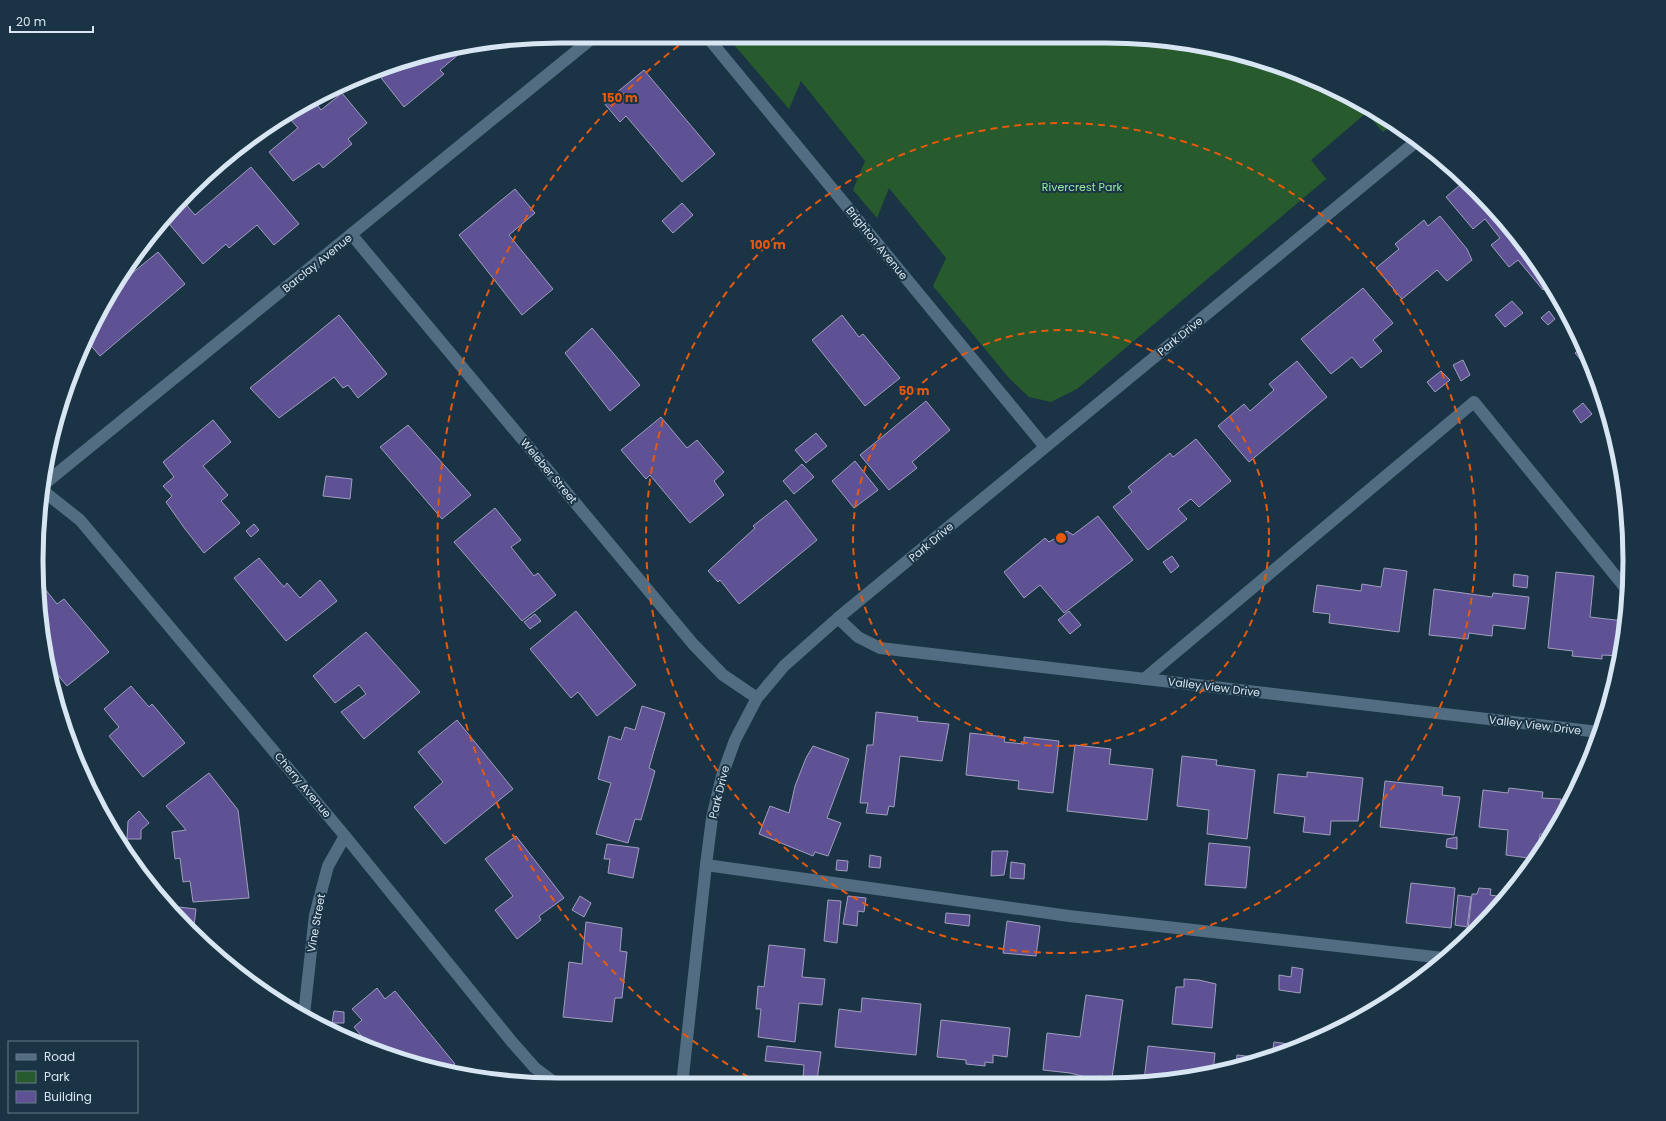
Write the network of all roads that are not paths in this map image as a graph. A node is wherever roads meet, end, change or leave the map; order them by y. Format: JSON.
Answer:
{"nodes":[{"id":1,"x":586,"y":43,"type":"edge"},
{"id":2,"x":712,"y":43,"type":"edge"},
{"id":3,"x":1413,"y":144,"type":"edge"},
{"id":4,"x":351,"y":234,"type":"junction"},
{"id":5,"x":1045,"y":447,"type":"junction"},
{"id":6,"x":49,"y":480,"type":"edge"},
{"id":7,"x":47,"y":494,"type":"edge"},
{"id":8,"x":1622,"y":584,"type":"edge"},
{"id":9,"x":838,"y":618,"type":"junction"},
{"id":10,"x":1144,"y":679,"type":"junction"},
{"id":11,"x":757,"y":698,"type":"junction"},
{"id":12,"x":1594,"y":731,"type":"edge"},
{"id":13,"x":345,"y":836,"type":"junction"},
{"id":14,"x":706,"y":865,"type":"junction"},
{"id":15,"x":1438,"y":957,"type":"edge"},
{"id":16,"x":305,"y":1010,"type":"edge"},
{"id":17,"x":548,"y":1078,"type":"edge"},
{"id":18,"x":683,"y":1078,"type":"edge"}],
"edges":[{"from":1,"to":4,"type":"street","name":"Barclay Avenue"},
{"from":2,"to":5,"type":"street","name":"Brighton Avenue"},
{"from":3,"to":5,"type":"street","name":"Park Drive"},
{"from":4,"to":6,"type":"street","name":"Barclay Avenue"},
{"from":4,"to":11,"type":"street","name":"Weleber Street"},
{"from":5,"to":9,"type":"street","name":"Park Drive"},
{"from":7,"to":13,"type":"street","name":"Cherry Avenue"},
{"from":8,"to":10,"type":"street"},
{"from":9,"to":10,"type":"street","name":"Valley View Drive"},
{"from":9,"to":11,"type":"street","name":"Park Drive"},
{"from":10,"to":12,"type":"street","name":"Valley View Drive"},
{"from":11,"to":14,"type":"street","name":"Park Drive"},
{"from":13,"to":16,"type":"street","name":"Vine Street"},
{"from":13,"to":17,"type":"street","name":"Cherry Avenue"},
{"from":14,"to":15,"type":"street"},
{"from":14,"to":18,"type":"street","name":"Park Drive"}]}
